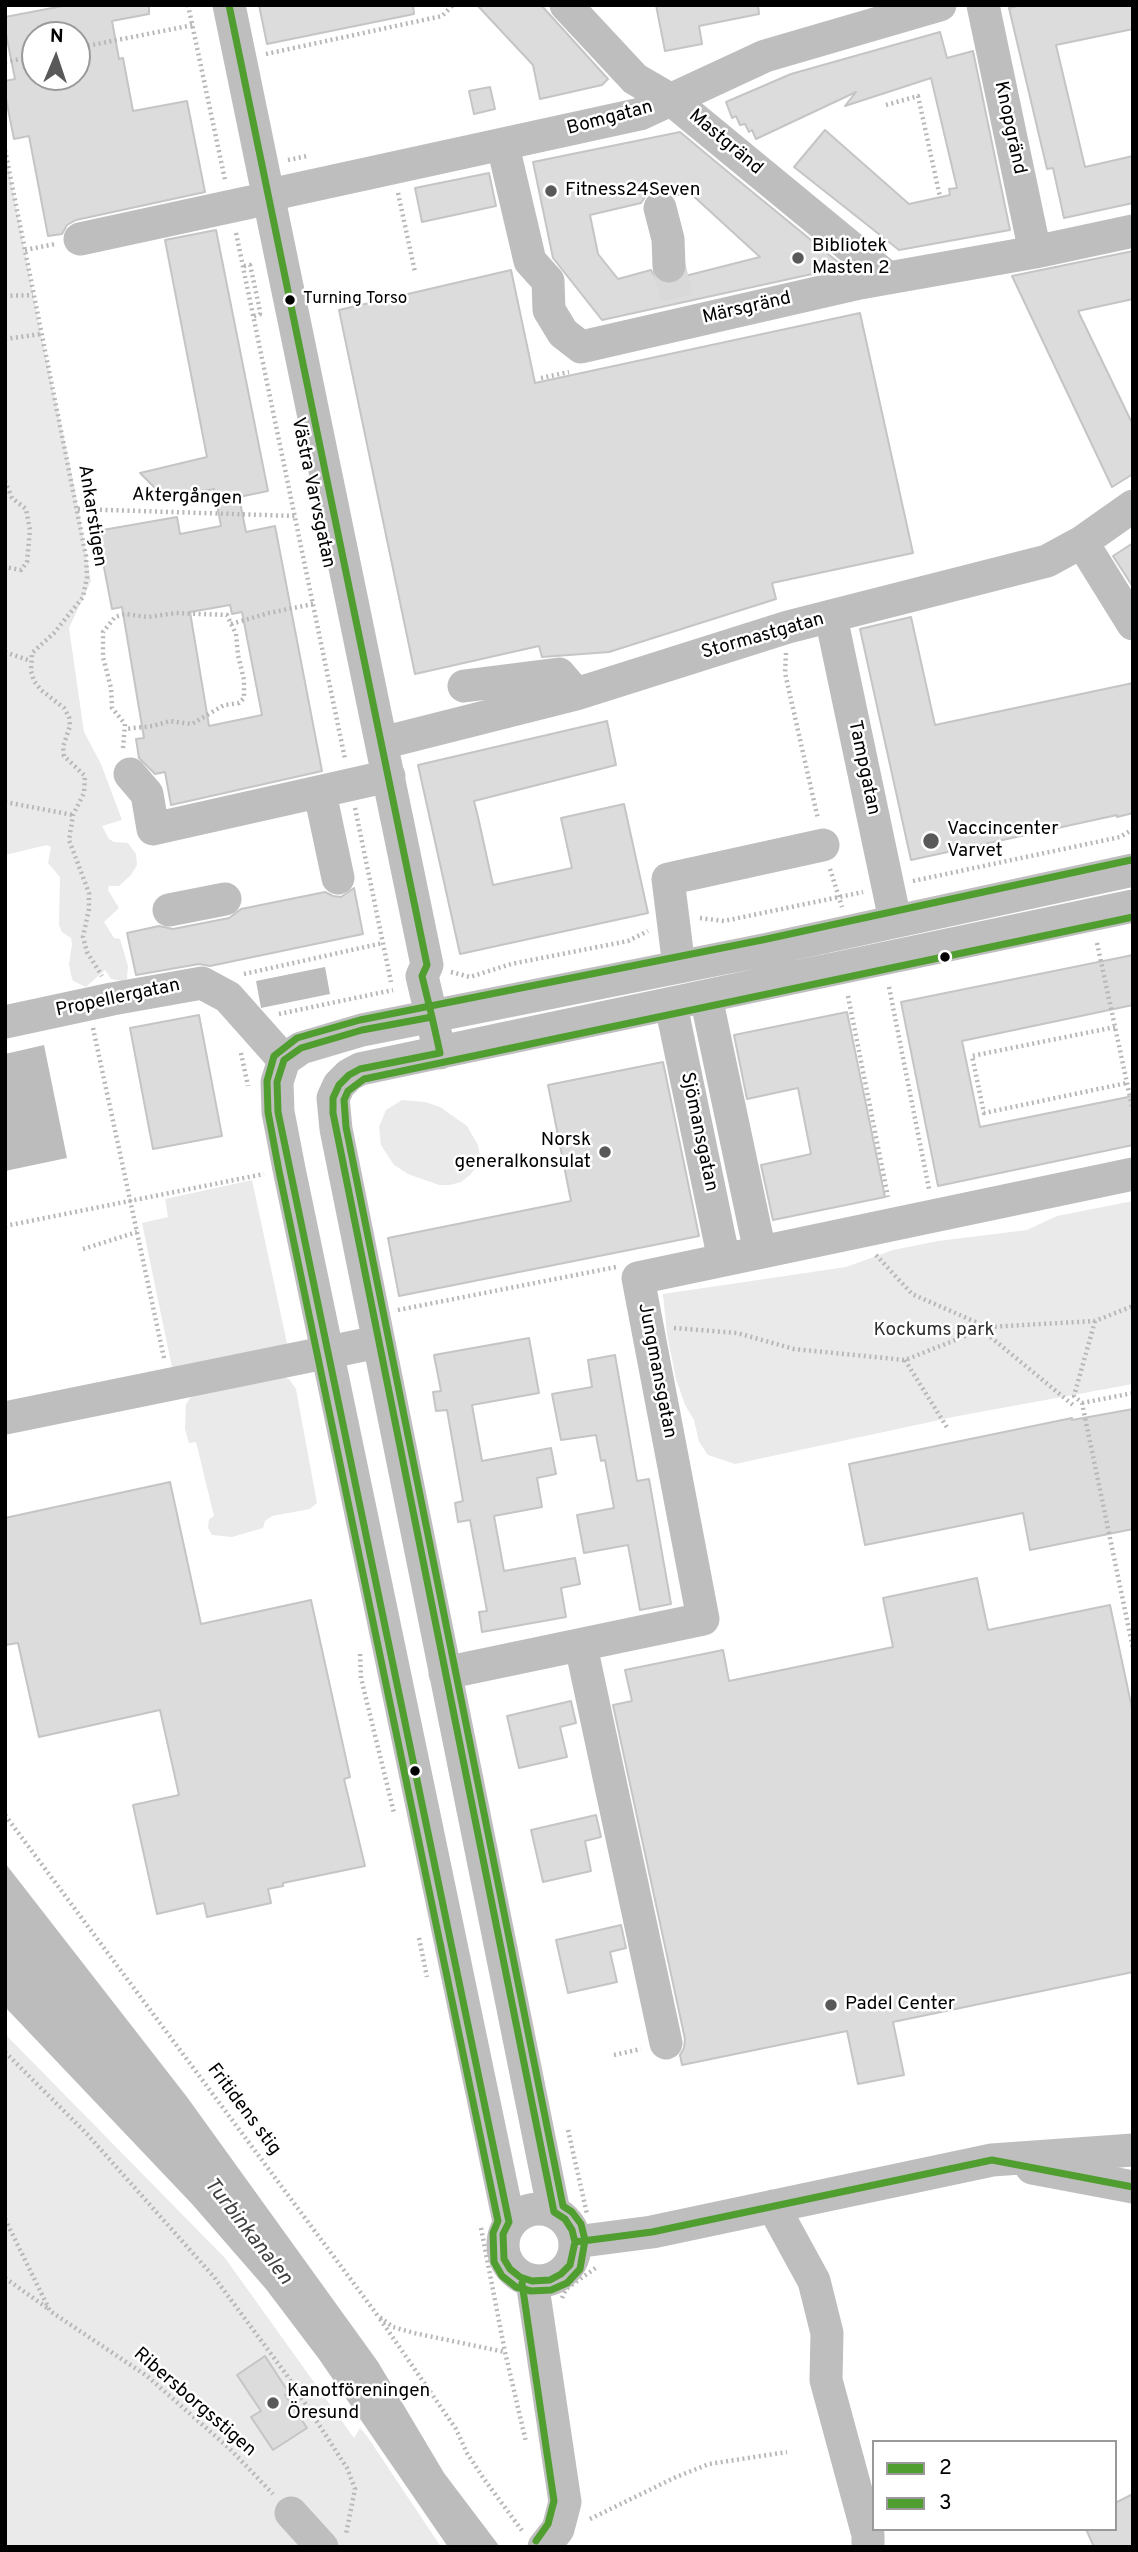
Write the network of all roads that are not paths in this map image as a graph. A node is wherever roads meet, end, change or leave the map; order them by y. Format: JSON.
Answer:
{"nodes":[{"id":1,"x":229,"y":5,"type":"edge"},
{"id":2,"x":566,"y":5,"type":"edge"},
{"id":3,"x":940,"y":5,"type":"edge"},
{"id":4,"x":983,"y":5,"type":"edge"},
{"id":5,"x":201,"y":15,"type":"edge"},
{"id":6,"x":673,"y":100,"type":"junction"},
{"id":7,"x":503,"y":146,"type":"junction"},
{"id":8,"x":250,"y":201,"type":"junction"},
{"id":9,"x":660,"y":208,"type":"dead end"},
{"id":10,"x":1133,"y":231,"type":"edge"},
{"id":11,"x":80,"y":239,"type":"dead end"},
{"id":12,"x":1035,"y":252,"type":"junction"},
{"id":13,"x":668,"y":266,"type":"tunnel mouth"},
{"id":14,"x":888,"y":278,"type":"junction"},
{"id":15,"x":1133,"y":506,"type":"edge"},
{"id":16,"x":1082,"y":542,"type":"junction"},
{"id":17,"x":831,"y":617,"type":"junction"},
{"id":18,"x":1133,"y":624,"type":"edge"},
{"id":19,"x":464,"y":686,"type":"dead end"},
{"id":20,"x":576,"y":694,"type":"junction"},
{"id":21,"x":382,"y":743,"type":"junction"},
{"id":22,"x":130,"y":775,"type":"road end"},
{"id":23,"x":358,"y":784,"type":"junction"},
{"id":24,"x":823,"y":845,"type":"dead end"},
{"id":25,"x":1133,"y":870,"type":"edge"},
{"id":26,"x":338,"y":878,"type":"dead end"},
{"id":27,"x":225,"y":899,"type":"dead end"},
{"id":28,"x":1133,"y":906,"type":"edge"},
{"id":29,"x":169,"y":910,"type":"dead end"},
{"id":30,"x":895,"y":920,"type":"junction"},
{"id":31,"x":678,"y":967,"type":"junction"},
{"id":32,"x":706,"y":997,"type":"junction"},
{"id":33,"x":671,"y":1004,"type":"junction"},
{"id":34,"x":432,"y":1017,"type":"junction"},
{"id":35,"x":5,"y":1023,"type":"edge"},
{"id":36,"x":440,"y":1053,"type":"junction"},
{"id":37,"x":284,"y":1060,"type":"junction"},
{"id":38,"x":1133,"y":1174,"type":"edge"},
{"id":39,"x":760,"y":1252,"type":"junction"},
{"id":40,"x":724,"y":1260,"type":"junction"},
{"id":41,"x":378,"y":1342,"type":"junction"},
{"id":42,"x":327,"y":1351,"type":"junction"},
{"id":43,"x":5,"y":1418,"type":"edge"},
{"id":44,"x":581,"y":1646,"type":"junction"},
{"id":45,"x":445,"y":1673,"type":"junction"},
{"id":46,"x":666,"y":2043,"type":"dead end"},
{"id":47,"x":1133,"y":2150,"type":"edge"},
{"id":48,"x":992,"y":2160,"type":"junction"},
{"id":49,"x":1133,"y":2187,"type":"edge"},
{"id":50,"x":773,"y":2206,"type":"junction"},
{"id":51,"x":554,"y":2212,"type":"junction"},
{"id":52,"x":509,"y":2222,"type":"junction"},
{"id":53,"x":575,"y":2242,"type":"junction"},
{"id":54,"x":531,"y":2281,"type":"junction"},
{"id":55,"x":534,"y":2540,"type":"edge"},
{"id":56,"x":868,"y":2547,"type":"edge"}],
"edges":[{"from":1,"to":8,"type":"street","name":"Västra Varvsgatan"},
{"from":2,"to":6,"type":"street","name":"Mastgränd"},
{"from":3,"to":6,"type":"street","name":"Bomgatan"},
{"from":4,"to":12,"type":"street","name":"Knopgränd"},
{"from":5,"to":8,"type":"street","name":"Västra Varvsgatan"},
{"from":6,"to":7,"type":"street","name":"Bomgatan"},
{"from":6,"to":14,"type":"street","name":"Mastgränd"},
{"from":7,"to":8,"type":"street","name":"Bomgatan"},
{"from":7,"to":14,"type":"street","name":"Märsgränd"},
{"from":8,"to":11,"type":"street","name":"Bomgatan"},
{"from":8,"to":21,"type":"street","name":"Västra Varvsgatan"},
{"from":8,"to":23,"type":"street","name":"Västra Varvsgatan"},
{"from":9,"to":13,"type":"street"},
{"from":10,"to":12,"type":"street","name":"Märsgränd"},
{"from":12,"to":14,"type":"street","name":"Märsgränd"},
{"from":15,"to":16,"type":"street","name":"Stormastgatan"},
{"from":16,"to":17,"type":"street","name":"Stormastgatan"},
{"from":16,"to":18,"type":"street"},
{"from":17,"to":20,"type":"street","name":"Stormastgatan"},
{"from":17,"to":30,"type":"street","name":"Tampgatan"},
{"from":19,"to":20,"type":"street"},
{"from":20,"to":21,"type":"street","name":"Stormastgatan"},
{"from":21,"to":23,"type":"street","name":"Västra Varvsgatan"},
{"from":22,"to":23,"type":"street"},
{"from":23,"to":26,"type":"street"},
{"from":23,"to":34,"type":"street","name":"Västra Varvsgatan"},
{"from":24,"to":31,"type":"street"},
{"from":25,"to":30,"type":"street"},
{"from":27,"to":29,"type":"street"},
{"from":28,"to":32,"type":"street"},
{"from":30,"to":31,"type":"street"},
{"from":31,"to":34,"type":"street"},
{"from":32,"to":33,"type":"street"},
{"from":32,"to":39,"type":"street","name":"Sjömansgatan"},
{"from":33,"to":36,"type":"street"},
{"from":33,"to":40,"type":"street","name":"Sjömansgatan"},
{"from":34,"to":36,"type":"street","name":"Västra Varvsgatan"},
{"from":34,"to":37,"type":"street"},
{"from":35,"to":37,"type":"street","name":"Propellergatan"},
{"from":36,"to":41,"type":"street"},
{"from":37,"to":42,"type":"street"},
{"from":38,"to":39,"type":"street","name":"Jungmansgatan"},
{"from":39,"to":40,"type":"street","name":"Jungmansgatan"},
{"from":40,"to":44,"type":"street","name":"Jungmansgatan"},
{"from":41,"to":42,"type":"street"},
{"from":41,"to":45,"type":"street"},
{"from":42,"to":43,"type":"street"},
{"from":42,"to":52,"type":"street"},
{"from":44,"to":45,"type":"street","name":"Jungmansgatan"},
{"from":44,"to":46,"type":"street"},
{"from":45,"to":51,"type":"street"},
{"from":47,"to":48,"type":"street"},
{"from":48,"to":49,"type":"street"},
{"from":48,"to":50,"type":"street"},
{"from":50,"to":53,"type":"street"},
{"from":50,"to":56,"type":"street"},
{"from":51,"to":52,"type":"street"},
{"from":51,"to":53,"type":"street"},
{"from":52,"to":54,"type":"street"},
{"from":53,"to":54,"type":"street"},
{"from":54,"to":55,"type":"street"}]}
